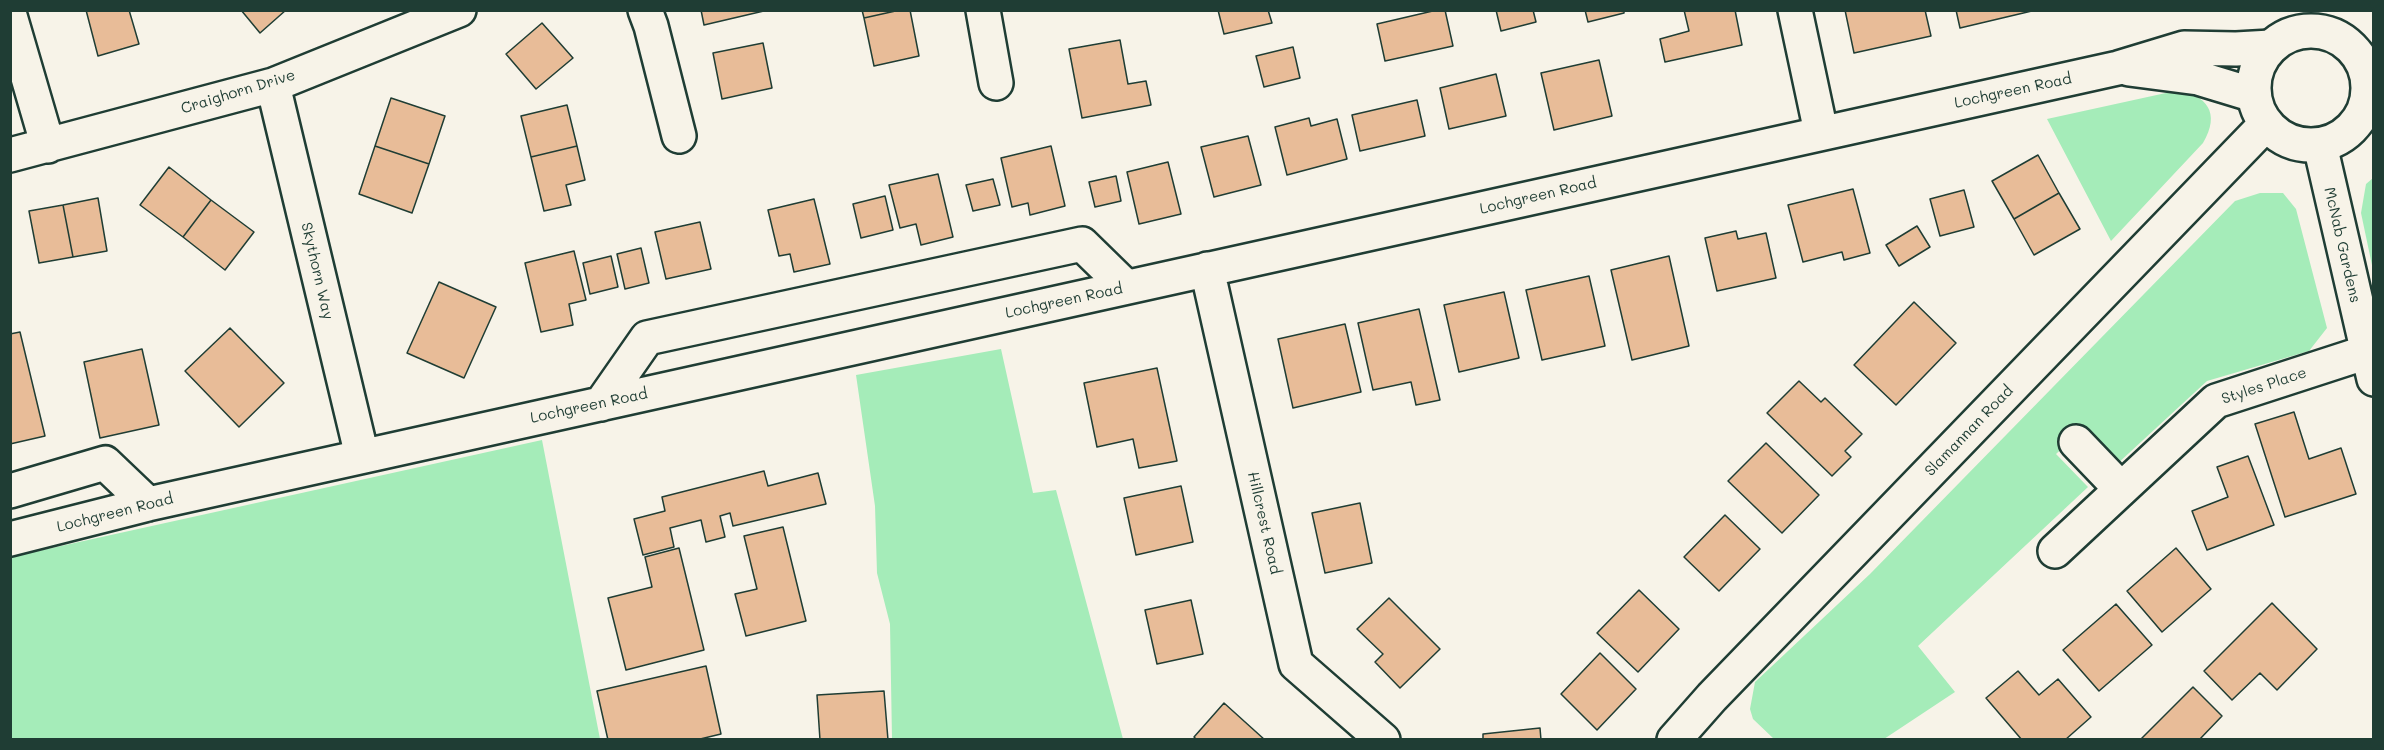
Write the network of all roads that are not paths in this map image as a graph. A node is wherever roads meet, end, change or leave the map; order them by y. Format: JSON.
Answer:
{"nodes":[{"id":1,"x":459,"y":10,"type":"edge"},
{"id":2,"x":645,"y":10,"type":"edge"},
{"id":3,"x":983,"y":10,"type":"edge"},
{"id":4,"x":1795,"y":10,"type":"edge"},
{"id":5,"x":2344,"y":10,"type":"edge"},
{"id":6,"x":10,"y":16,"type":"edge"},
{"id":7,"x":2310,"y":30,"type":"junction"},
{"id":8,"x":2271,"y":47,"type":"junction"},
{"id":9,"x":2118,"y":68,"type":"junction"},
{"id":10,"x":996,"y":83,"type":"dead end"},
{"id":11,"x":2371,"y":84,"type":"edge"},
{"id":12,"x":273,"y":85,"type":"junction"},
{"id":13,"x":2260,"y":110,"type":"junction"},
{"id":14,"x":1821,"y":132,"type":"junction"},
{"id":15,"x":679,"y":136,"type":"dead end"},
{"id":16,"x":2319,"y":145,"type":"junction"},
{"id":17,"x":48,"y":146,"type":"junction"},
{"id":18,"x":10,"y":155,"type":"edge"},
{"id":19,"x":1207,"y":269,"type":"junction"},
{"id":20,"x":1126,"y":287,"type":"junction"},
{"id":21,"x":2370,"y":365,"type":"edge"},
{"id":22,"x":601,"y":404,"type":"junction"},
{"id":23,"x":2076,"y":442,"type":"dead end"},
{"id":24,"x":362,"y":456,"type":"junction"},
{"id":25,"x":2121,"y":489,"type":"junction"},
{"id":26,"x":10,"y":491,"type":"edge"},
{"id":27,"x":148,"y":504,"type":"junction"},
{"id":28,"x":10,"y":539,"type":"edge"},
{"id":29,"x":2055,"y":551,"type":"dead end"},
{"id":30,"x":1383,"y":740,"type":"edge"},
{"id":31,"x":1674,"y":740,"type":"edge"}],
"edges":[{"from":1,"to":12,"type":"street","name":"Craighorn Drive"},
{"from":2,"to":15,"type":"street"},
{"from":3,"to":10,"type":"street"},
{"from":4,"to":14,"type":"street"},
{"from":5,"to":7,"type":"street"},
{"from":6,"to":17,"type":"street"},
{"from":7,"to":8,"type":"street"},
{"from":7,"to":11,"type":"street"},
{"from":8,"to":9,"type":"street","name":"Lochgreen Road"},
{"from":8,"to":13,"type":"street"},
{"from":9,"to":13,"type":"street","name":"Lochgreen Road"},
{"from":9,"to":14,"type":"street","name":"Lochgreen Road"},
{"from":11,"to":16,"type":"street"},
{"from":12,"to":17,"type":"street","name":"Craighorn Drive"},
{"from":12,"to":24,"type":"street","name":"Skythorn Way"},
{"from":13,"to":16,"type":"street"},
{"from":13,"to":31,"type":"street","name":"Slamannan Road"},
{"from":14,"to":19,"type":"street","name":"Lochgreen Road"},
{"from":16,"to":21,"type":"street","name":"McNab Gardens"},
{"from":17,"to":18,"type":"street","name":"Craighorn Drive"},
{"from":19,"to":20,"type":"street","name":"Lochgreen Road"},
{"from":19,"to":30,"type":"street","name":"Hillcrest Road"},
{"from":20,"to":22,"type":"street","name":"Lochgreen Road"},
{"from":20,"to":22,"type":"street"},
{"from":21,"to":25,"type":"street","name":"Styles Place"},
{"from":22,"to":24,"type":"street","name":"Lochgreen Road"},
{"from":23,"to":25,"type":"street"},
{"from":24,"to":27,"type":"street","name":"Lochgreen Road"},
{"from":25,"to":29,"type":"street","name":"Styles Place"},
{"from":26,"to":27,"type":"street"},
{"from":27,"to":28,"type":"street","name":"Lochgreen Road"}]}
